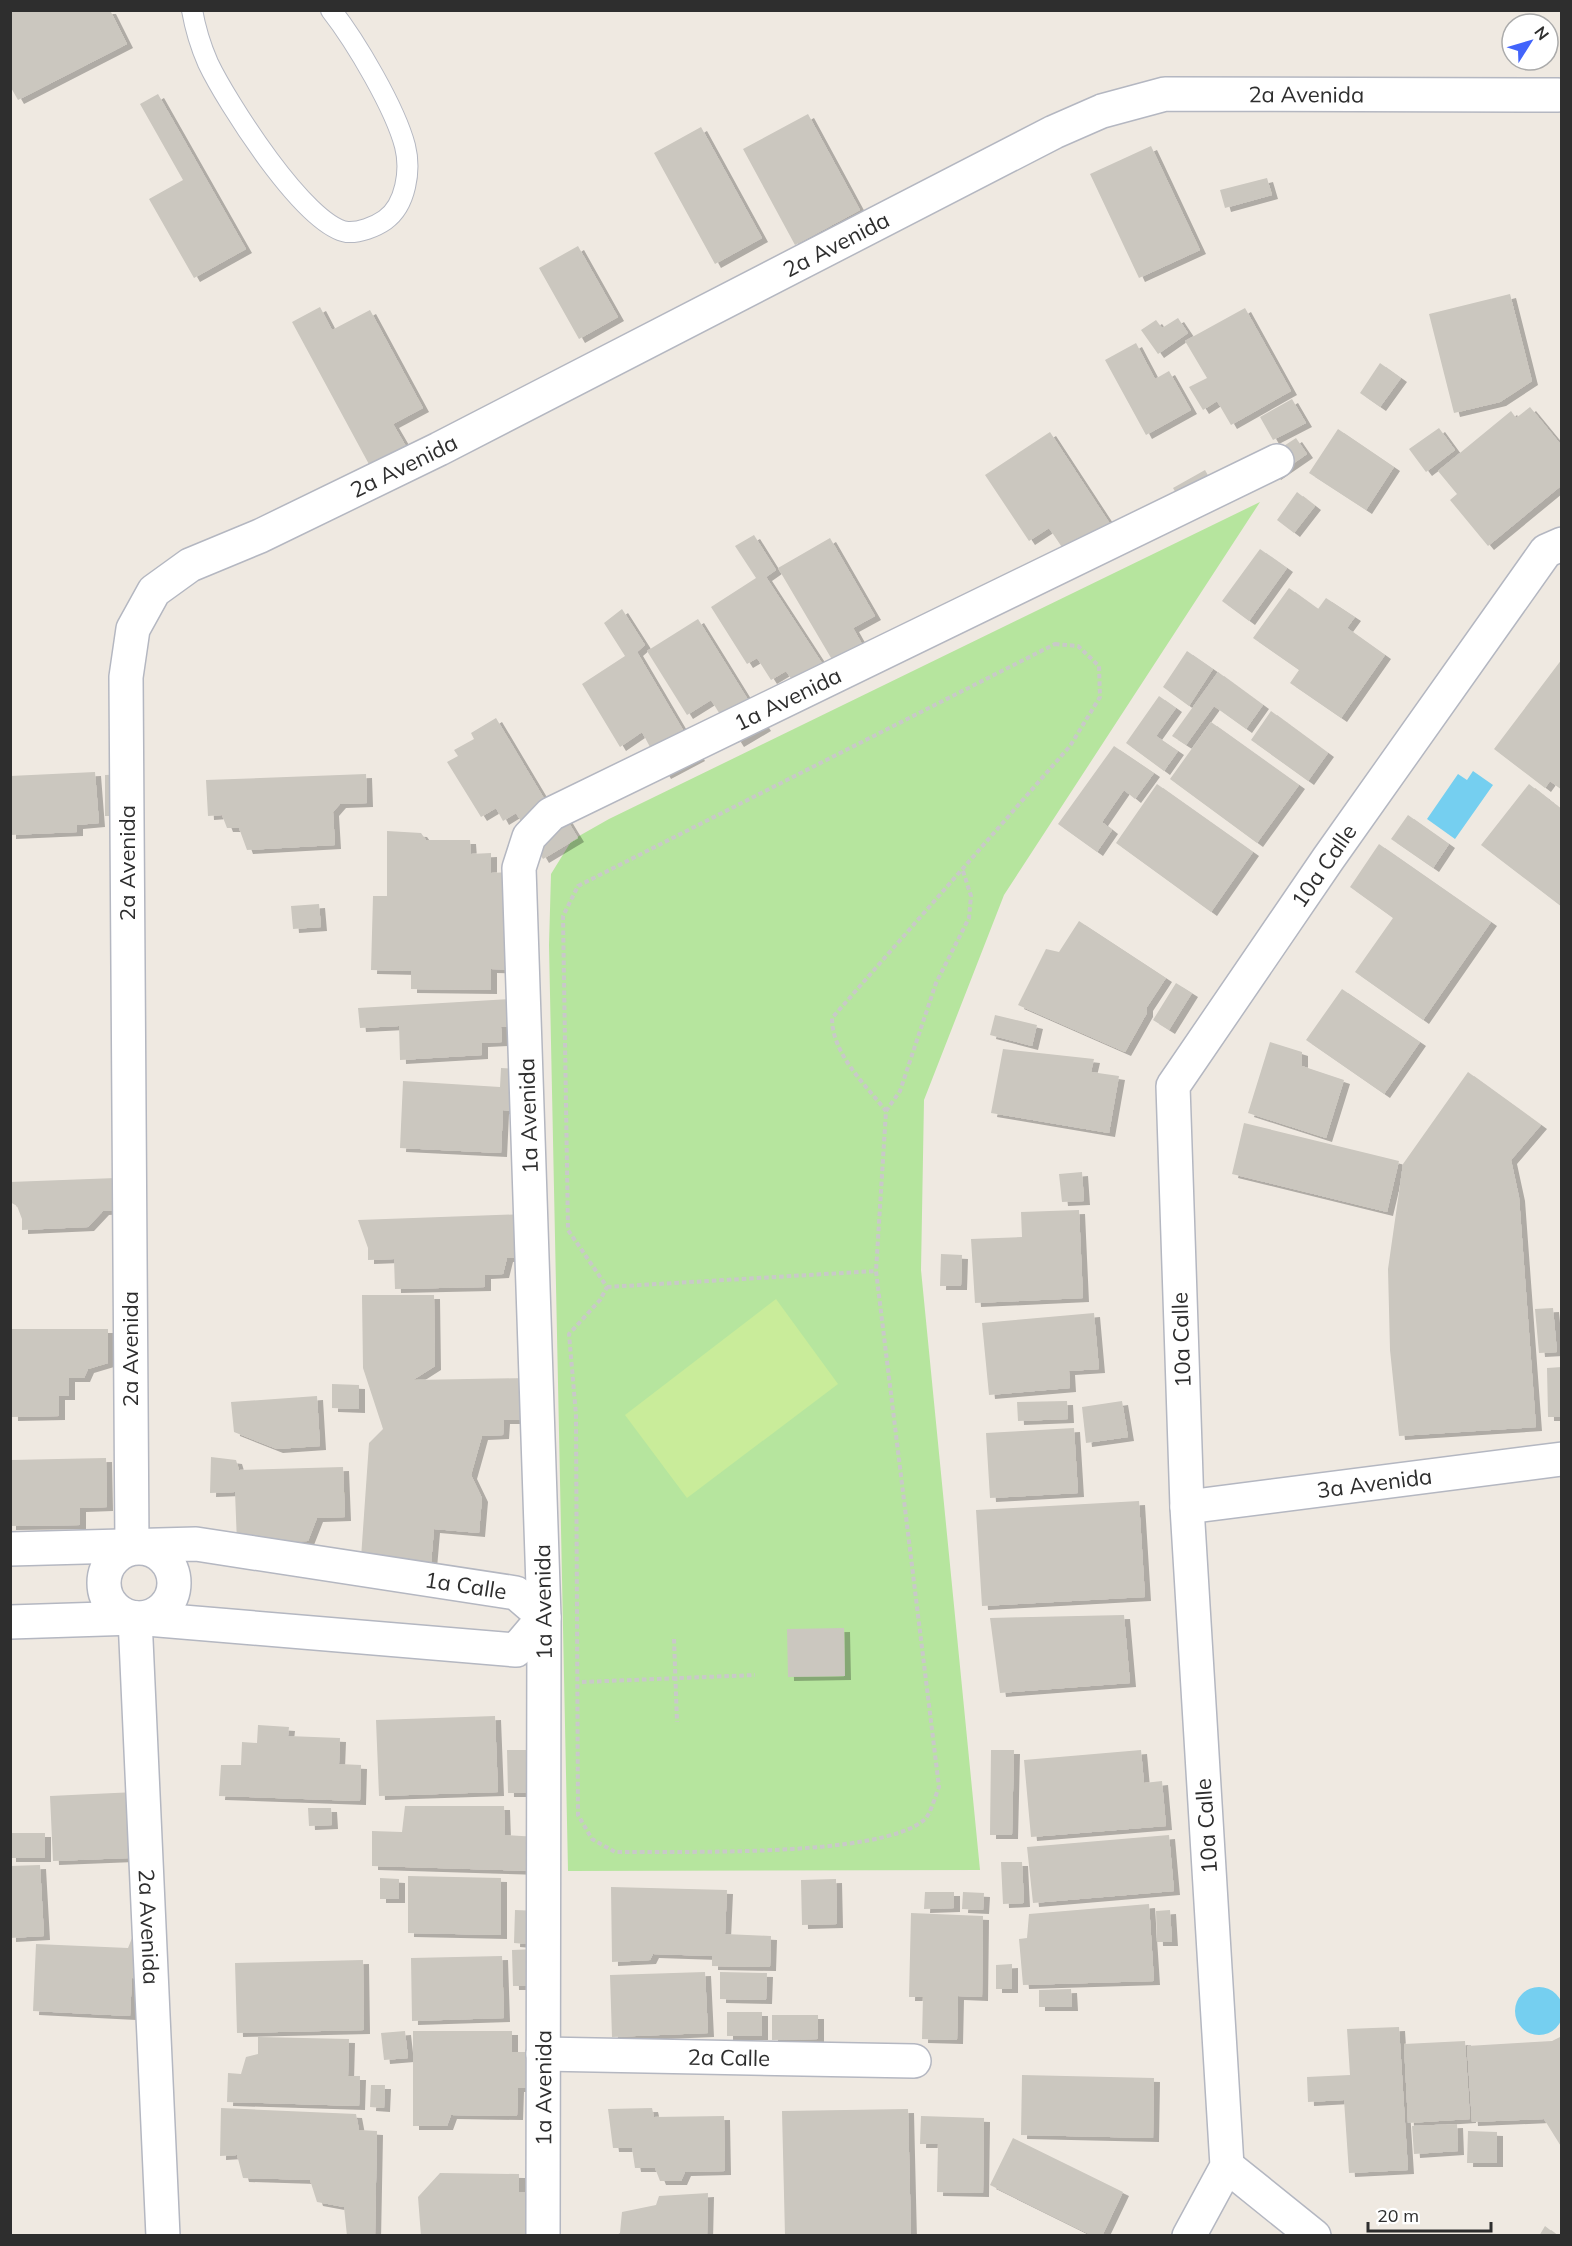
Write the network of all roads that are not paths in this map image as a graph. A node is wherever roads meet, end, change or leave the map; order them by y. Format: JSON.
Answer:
{"nodes":[{"id":1,"x":192,"y":10,"type":"edge"},
{"id":2,"x":332,"y":10,"type":"edge"},
{"id":3,"x":1558,"y":95,"type":"dead end"},
{"id":4,"x":1277,"y":461,"type":"dead end"},
{"id":5,"x":1554,"y":547,"type":"edge"},
{"id":6,"x":1562,"y":1459,"type":"edge"},
{"id":7,"x":1186,"y":1507,"type":"junction"},
{"id":8,"x":132,"y":1547,"type":"junction"},
{"id":9,"x":10,"y":1549,"type":"edge"},
{"id":10,"x":544,"y":1617,"type":"junction"},
{"id":11,"x":135,"y":1618,"type":"junction"},
{"id":12,"x":10,"y":1622,"type":"edge"},
{"id":13,"x":543,"y":2054,"type":"junction"},
{"id":14,"x":914,"y":2061,"type":"dead end"},
{"id":15,"x":1227,"y":2166,"type":"junction"},
{"id":16,"x":163,"y":2235,"type":"edge"},
{"id":17,"x":543,"y":2235,"type":"edge"},
{"id":18,"x":1189,"y":2235,"type":"edge"},
{"id":19,"x":1314,"y":2235,"type":"edge"}],
"edges":[{"from":1,"to":2,"type":"lane"},
{"from":3,"to":8,"type":"street","name":"2a Avenida"},
{"from":4,"to":10,"type":"street","name":"1a Avenida"},
{"from":5,"to":7,"type":"street","name":"10a Calle"},
{"from":6,"to":7,"type":"street","name":"3a Avenida"},
{"from":7,"to":15,"type":"street","name":"10a Calle"},
{"from":8,"to":9,"type":"street","name":"1a Calle"},
{"from":8,"to":10,"type":"street","name":"1a Calle"},
{"from":8,"to":11,"type":"street"},
{"from":8,"to":11,"type":"street"},
{"from":10,"to":11,"type":"street"},
{"from":10,"to":13,"type":"street","name":"1a Avenida"},
{"from":11,"to":12,"type":"street"},
{"from":11,"to":16,"type":"street","name":"2a Avenida"},
{"from":13,"to":14,"type":"street","name":"2a Calle"},
{"from":13,"to":17,"type":"street","name":"1a Avenida"},
{"from":15,"to":18,"type":"street"},
{"from":15,"to":19,"type":"street"}]}
